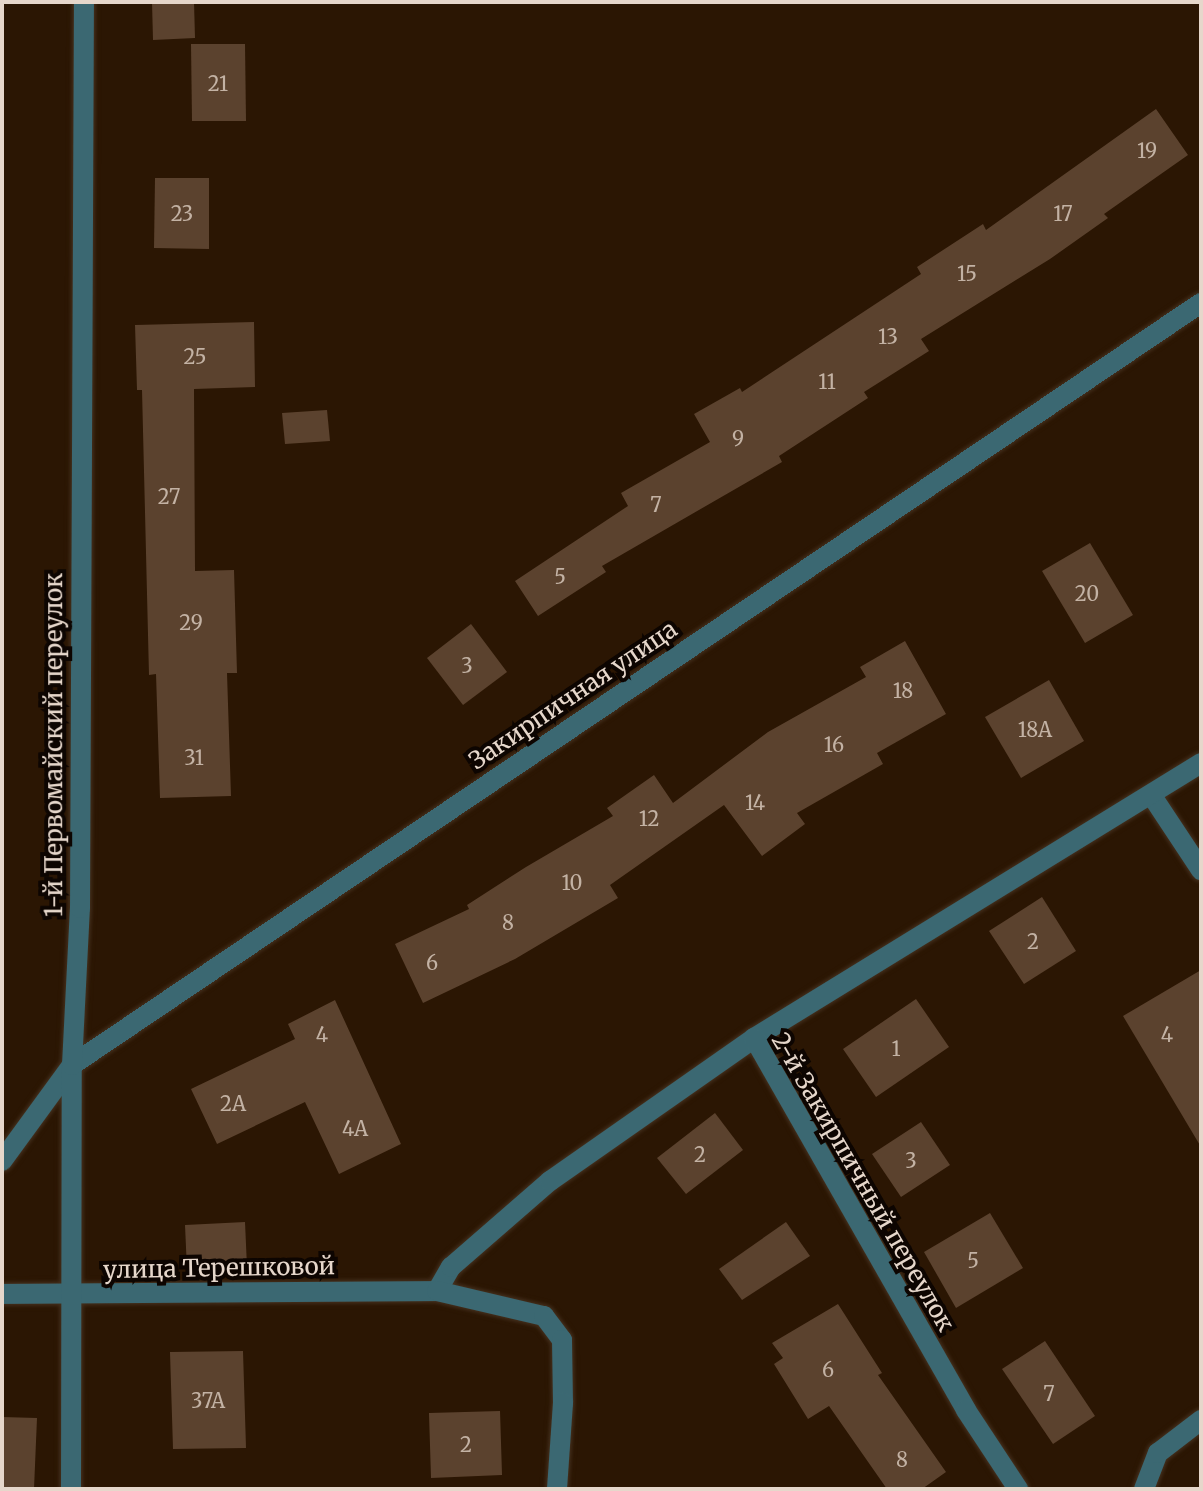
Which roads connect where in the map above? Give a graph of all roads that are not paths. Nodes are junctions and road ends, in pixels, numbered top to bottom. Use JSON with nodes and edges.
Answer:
{"nodes":[{"id":1,"x":84,"y":2,"type":"edge"},
{"id":2,"x":1201,"y":303,"type":"edge"},
{"id":3,"x":1201,"y":763,"type":"edge"},
{"id":4,"x":1152,"y":796,"type":"junction"},
{"id":5,"x":1201,"y":870,"type":"edge"},
{"id":6,"x":754,"y":1038,"type":"junction"},
{"id":7,"x":72,"y":1065,"type":"junction"},
{"id":8,"x":2,"y":1161,"type":"edge"},
{"id":9,"x":437,"y":1291,"type":"junction"},
{"id":10,"x":2,"y":1294,"type":"edge"},
{"id":11,"x":69,"y":1295,"type":"junction"},
{"id":12,"x":1201,"y":1420,"type":"edge"},
{"id":13,"x":71,"y":1489,"type":"edge"},
{"id":14,"x":557,"y":1489,"type":"edge"},
{"id":15,"x":1018,"y":1489,"type":"edge"},
{"id":16,"x":1144,"y":1489,"type":"edge"}],
"edges":[{"from":1,"to":7,"type":"street","name":"1-й Первомайский переулок"},
{"from":2,"to":7,"type":"street","name":"Закирпичная улица"},
{"from":3,"to":4,"type":"street"},
{"from":4,"to":5,"type":"street"},
{"from":4,"to":6,"type":"street"},
{"from":6,"to":9,"type":"street","name":"2-й Закирпичный переулок"},
{"from":6,"to":15,"type":"street","name":"2-й Закирпичный переулок"},
{"from":7,"to":8,"type":"street","name":"Закирпичная улица"},
{"from":7,"to":11,"type":"street","name":"1-й Первомайский переулок"},
{"from":9,"to":11,"type":"street","name":"улица Терешковой"},
{"from":9,"to":14,"type":"street","name":"улица Терешковой"},
{"from":10,"to":11,"type":"street","name":"улица Терешковой"},
{"from":11,"to":13,"type":"street","name":"1-й Первомайский переулок"},
{"from":12,"to":16,"type":"street"}]}
